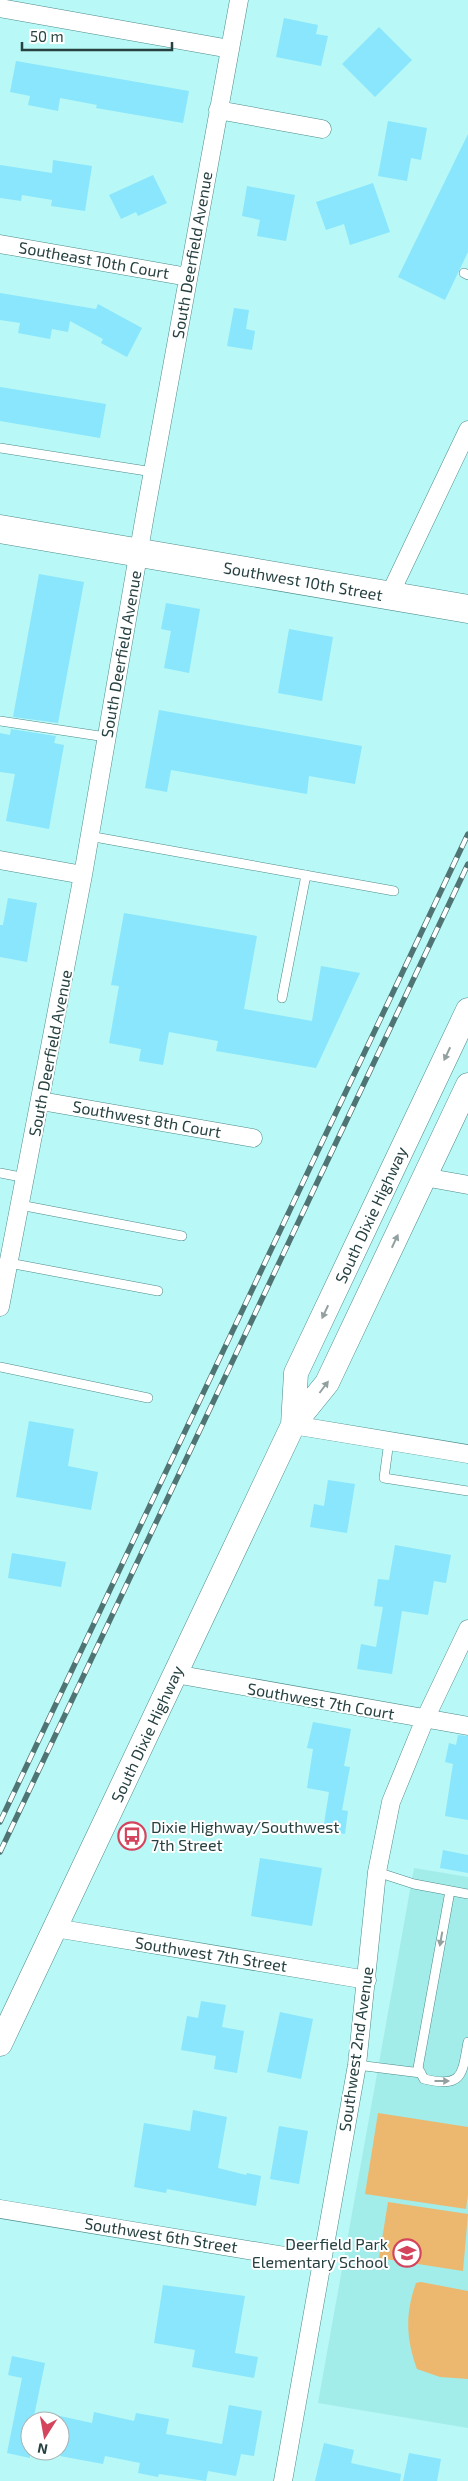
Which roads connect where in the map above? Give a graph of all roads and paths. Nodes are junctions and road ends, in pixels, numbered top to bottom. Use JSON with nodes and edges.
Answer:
{"nodes":[{"id":1,"x":239,"y":0,"type":"edge"},
{"id":2,"x":0,"y":8,"type":"edge"},
{"id":3,"x":230,"y":49,"type":"junction"},
{"id":4,"x":218,"y":110,"type":"junction"},
{"id":5,"x":322,"y":129,"type":"dead end"},
{"id":6,"x":0,"y":244,"type":"edge"},
{"id":7,"x":188,"y":276,"type":"junction"},
{"id":8,"x":468,"y":430,"type":"edge"},
{"id":9,"x":0,"y":448,"type":"edge"},
{"id":10,"x":152,"y":472,"type":"junction"},
{"id":11,"x":0,"y":529,"type":"edge"},
{"id":12,"x":138,"y":554,"type":"junction"},
{"id":13,"x":389,"y":596,"type":"junction"},
{"id":14,"x":468,"y":609,"type":"edge"},
{"id":15,"x":0,"y":721,"type":"edge"},
{"id":16,"x":106,"y":737,"type":"junction"},
{"id":17,"x":89,"y":836,"type":"junction"},
{"id":18,"x":0,"y":860,"type":"edge"},
{"id":19,"x":83,"y":875,"type":"junction"},
{"id":20,"x":306,"y":875,"type":"junction"},
{"id":21,"x":394,"y":891,"type":"dead end"},
{"id":22,"x":282,"y":998,"type":"dead end"},
{"id":23,"x":468,"y":1010,"type":"edge"},
{"id":24,"x":468,"y":1085,"type":"edge"},
{"id":25,"x":41,"y":1101,"type":"junction"},
{"id":26,"x":254,"y":1138,"type":"dead end"},
{"id":27,"x":0,"y":1173,"type":"edge"},
{"id":28,"x":26,"y":1178,"type":"junction"},
{"id":29,"x":424,"y":1178,"type":"junction"},
{"id":30,"x":468,"y":1185,"type":"edge"},
{"id":31,"x":20,"y":1205,"type":"junction"},
{"id":32,"x":182,"y":1236,"type":"dead end"},
{"id":33,"x":7,"y":1255,"type":"edge"},
{"id":34,"x":158,"y":1291,"type":"dead end"},
{"id":35,"x":0,"y":1307,"type":"edge"},
{"id":36,"x":0,"y":1366,"type":"edge"},
{"id":37,"x":148,"y":1398,"type":"dead end"},
{"id":38,"x":293,"y":1425,"type":"junction"},
{"id":39,"x":389,"y":1441,"type":"junction"},
{"id":40,"x":468,"y":1454,"type":"edge"},
{"id":41,"x":468,"y":1491,"type":"edge"},
{"id":42,"x":468,"y":1630,"type":"edge"},
{"id":43,"x":175,"y":1674,"type":"junction"},
{"id":44,"x":425,"y":1719,"type":"junction"},
{"id":45,"x":468,"y":1726,"type":"edge"},
{"id":46,"x":377,"y":1872,"type":"junction"},
{"id":47,"x":450,"y":1891,"type":"junction"},
{"id":48,"x":468,"y":1894,"type":"edge"},
{"id":49,"x":55,"y":1928,"type":"junction"},
{"id":50,"x":367,"y":1980,"type":"junction"},
{"id":51,"x":468,"y":2042,"type":"edge"},
{"id":52,"x":0,"y":2044,"type":"edge"},
{"id":53,"x":358,"y":2064,"type":"junction"},
{"id":54,"x":421,"y":2073,"type":"junction"},
{"id":55,"x":0,"y":2209,"type":"edge"},
{"id":56,"x":321,"y":2262,"type":"junction"},
{"id":57,"x":283,"y":2481,"type":"edge"}],
"edges":[{"from":1,"to":3,"type":"street","name":"South Deerfield Avenue"},
{"from":2,"to":3,"type":"street"},
{"from":3,"to":4,"type":"street","name":"South Deerfield Avenue"},
{"from":4,"to":5,"type":"street"},
{"from":4,"to":7,"type":"street","name":"South Deerfield Avenue"},
{"from":6,"to":7,"type":"street","name":"Southeast 10th Court"},
{"from":7,"to":10,"type":"street","name":"South Deerfield Avenue"},
{"from":8,"to":13,"type":"street"},
{"from":9,"to":10,"type":"lane"},
{"from":10,"to":12,"type":"street","name":"South Deerfield Avenue"},
{"from":11,"to":12,"type":"main road","name":"Southwest 10th Street"},
{"from":12,"to":13,"type":"main road","name":"Southwest 10th Street"},
{"from":12,"to":16,"type":"street","name":"South Deerfield Avenue"},
{"from":13,"to":14,"type":"main road","name":"Southwest 10th Street"},
{"from":15,"to":16,"type":"lane"},
{"from":16,"to":17,"type":"street","name":"South Deerfield Avenue"},
{"from":17,"to":19,"type":"street","name":"South Deerfield Avenue"},
{"from":17,"to":20,"type":"lane"},
{"from":18,"to":19,"type":"street"},
{"from":19,"to":25,"type":"street","name":"South Deerfield Avenue"},
{"from":20,"to":21,"type":"lane"},
{"from":20,"to":22,"type":"lane"},
{"from":23,"to":38,"type":"main road","name":"South Dixie Highway","one_way":true},
{"from":24,"to":29,"type":"main road","name":"South Dixie Highway"},
{"from":25,"to":26,"type":"street","name":"Southwest 8th Court"},
{"from":25,"to":28,"type":"street","name":"South Deerfield Avenue"},
{"from":27,"to":28,"type":"lane"},
{"from":28,"to":31,"type":"street","name":"South Deerfield Avenue"},
{"from":29,"to":30,"type":"street"},
{"from":38,"to":29,"type":"main road","name":"South Dixie Highway","one_way":true},
{"from":31,"to":32,"type":"lane"},
{"from":31,"to":33,"type":"street","name":"South Deerfield Avenue"},
{"from":33,"to":34,"type":"lane"},
{"from":33,"to":35,"type":"street","name":"South Deerfield Avenue"},
{"from":36,"to":37,"type":"lane"},
{"from":38,"to":39,"type":"street"},
{"from":38,"to":43,"type":"main road","name":"South Dixie Highway"},
{"from":39,"to":40,"type":"street"},
{"from":39,"to":41,"type":"lane"},
{"from":42,"to":44,"type":"street","name":"Southwest 2nd Avenue"},
{"from":43,"to":44,"type":"street","name":"Southwest 7th Court"},
{"from":43,"to":49,"type":"main road","name":"South Dixie Highway"},
{"from":44,"to":45,"type":"street","name":"Southwest 7th Court"},
{"from":44,"to":46,"type":"street","name":"Southwest 2nd Avenue"},
{"from":46,"to":47,"type":"lane"},
{"from":46,"to":50,"type":"street","name":"Southwest 2nd Avenue"},
{"from":47,"to":48,"type":"lane"},
{"from":47,"to":54,"type":"lane","one_way":true},
{"from":49,"to":50,"type":"street","name":"Southwest 7th Street"},
{"from":49,"to":52,"type":"main road","name":"South Dixie Highway"},
{"from":50,"to":53,"type":"street","name":"Southwest 2nd Avenue"},
{"from":54,"to":51,"type":"lane","one_way":true},
{"from":53,"to":54,"type":"lane"},
{"from":53,"to":56,"type":"street","name":"Southwest 2nd Avenue"},
{"from":55,"to":56,"type":"street","name":"Southwest 6th Street"},
{"from":56,"to":57,"type":"street","name":"Southwest 2nd Avenue"}]}
